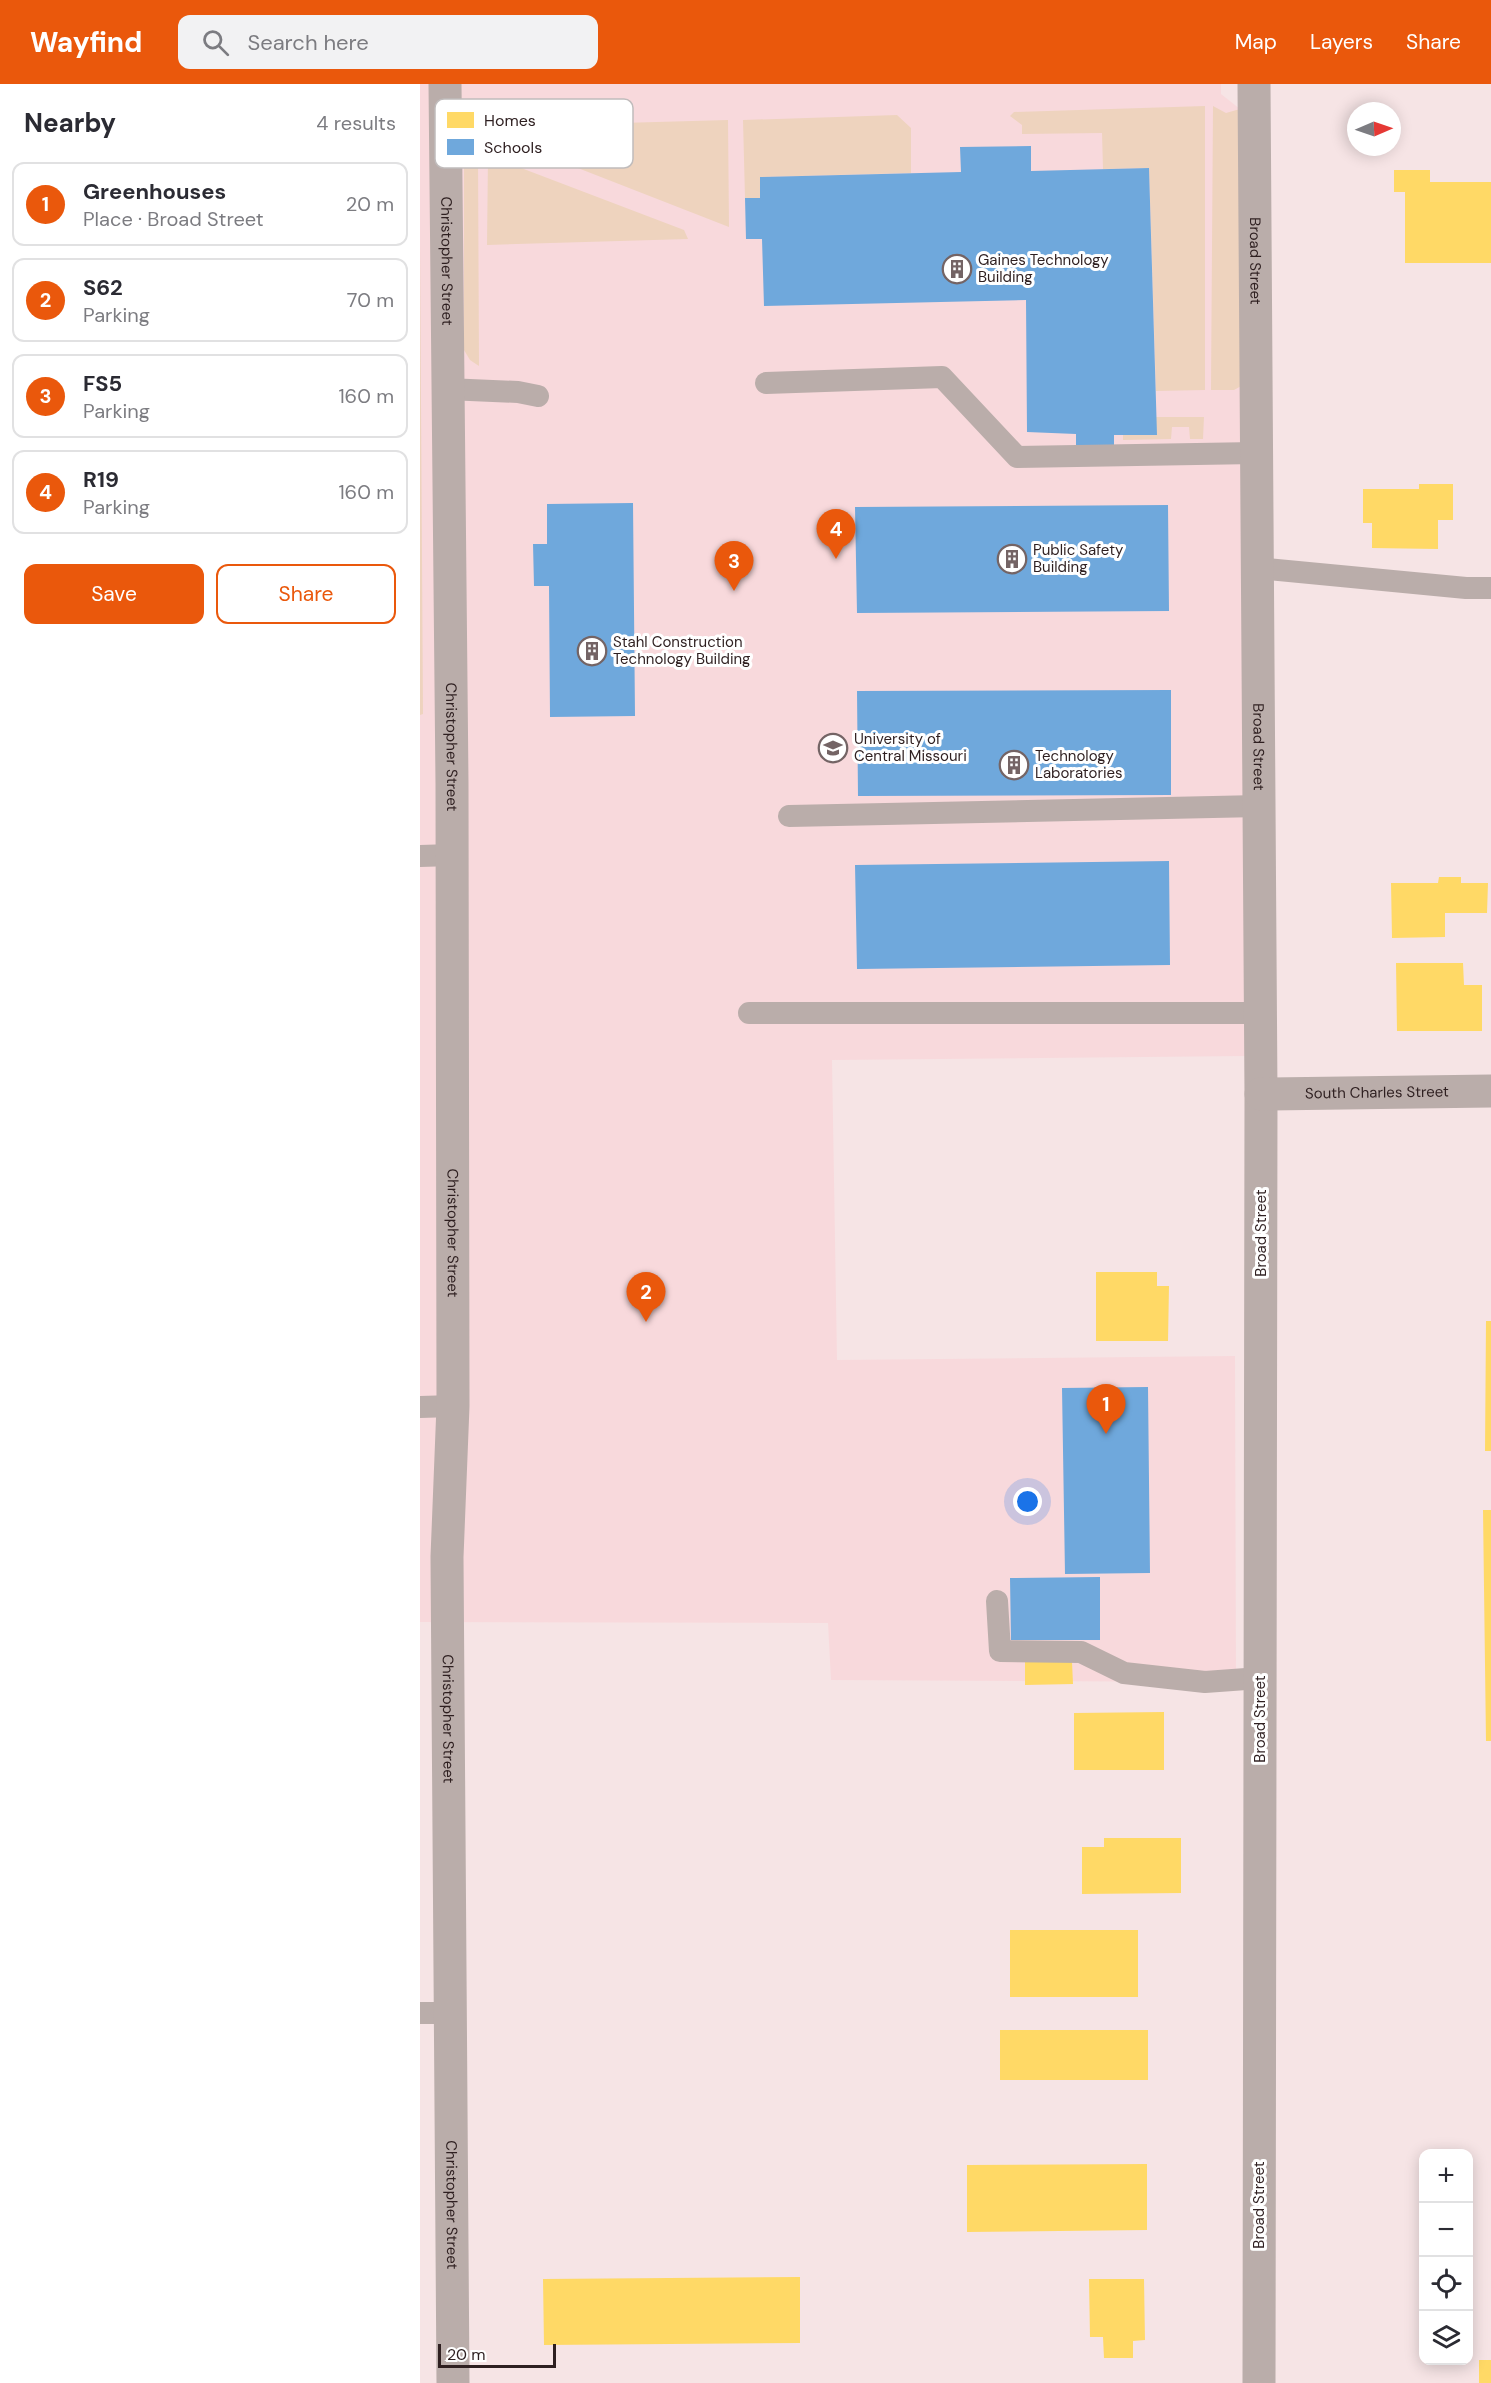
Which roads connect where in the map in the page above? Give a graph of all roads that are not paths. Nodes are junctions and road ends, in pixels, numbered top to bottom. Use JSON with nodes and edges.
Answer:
{"nodes":[{"id":1,"x":445,"y":84,"type":"edge"},
{"id":2,"x":1254,"y":84,"type":"edge"},
{"id":3,"x":445,"y":99,"type":"edge"},
{"id":4,"x":446,"y":168,"type":"edge"},
{"id":5,"x":766,"y":383,"type":"dead end"},
{"id":6,"x":447,"y":389,"type":"junction"},
{"id":7,"x":538,"y":396,"type":"dead end"},
{"id":8,"x":1256,"y":453,"type":"junction"},
{"id":9,"x":1257,"y":568,"type":"junction"},
{"id":10,"x":1491,"y":588,"type":"edge"},
{"id":11,"x":1259,"y":806,"type":"junction"},
{"id":12,"x":789,"y":816,"type":"dead end"},
{"id":13,"x":452,"y":855,"type":"junction"},
{"id":14,"x":420,"y":856,"type":"edge"},
{"id":15,"x":749,"y":1013,"type":"dead end"},
{"id":16,"x":1260,"y":1013,"type":"junction"},
{"id":17,"x":1491,"y":1091,"type":"edge"},
{"id":18,"x":1261,"y":1094,"type":"junction"},
{"id":19,"x":453,"y":1406,"type":"junction"},
{"id":20,"x":420,"y":1407,"type":"edge"},
{"id":21,"x":998,"y":1601,"type":"dead end"},
{"id":22,"x":1260,"y":1678,"type":"junction"},
{"id":23,"x":435,"y":2013,"type":"edge"},
{"id":24,"x":453,"y":2383,"type":"edge"},
{"id":25,"x":1259,"y":2383,"type":"edge"}],
"edges":[{"from":1,"to":3,"type":"street","name":"Christopher Street"},
{"from":2,"to":8,"type":"street","name":"Broad Street"},
{"from":4,"to":6,"type":"street","name":"Christopher Street"},
{"from":5,"to":8,"type":"lane"},
{"from":6,"to":7,"type":"lane"},
{"from":6,"to":13,"type":"street","name":"Christopher Street"},
{"from":8,"to":9,"type":"street","name":"Broad Street"},
{"from":9,"to":10,"type":"lane"},
{"from":9,"to":11,"type":"street","name":"Broad Street"},
{"from":11,"to":12,"type":"lane"},
{"from":11,"to":16,"type":"street","name":"Broad Street"},
{"from":13,"to":14,"type":"lane"},
{"from":13,"to":19,"type":"street","name":"Christopher Street"},
{"from":15,"to":16,"type":"lane"},
{"from":16,"to":18,"type":"street","name":"Broad Street"},
{"from":17,"to":18,"type":"street","name":"South Charles Street"},
{"from":18,"to":22,"type":"street","name":"Broad Street"},
{"from":19,"to":20,"type":"lane"},
{"from":19,"to":23,"type":"street","name":"Christopher Street"},
{"from":21,"to":22,"type":"lane"},
{"from":22,"to":25,"type":"street","name":"Broad Street"},
{"from":23,"to":24,"type":"street","name":"Christopher Street"}]}
